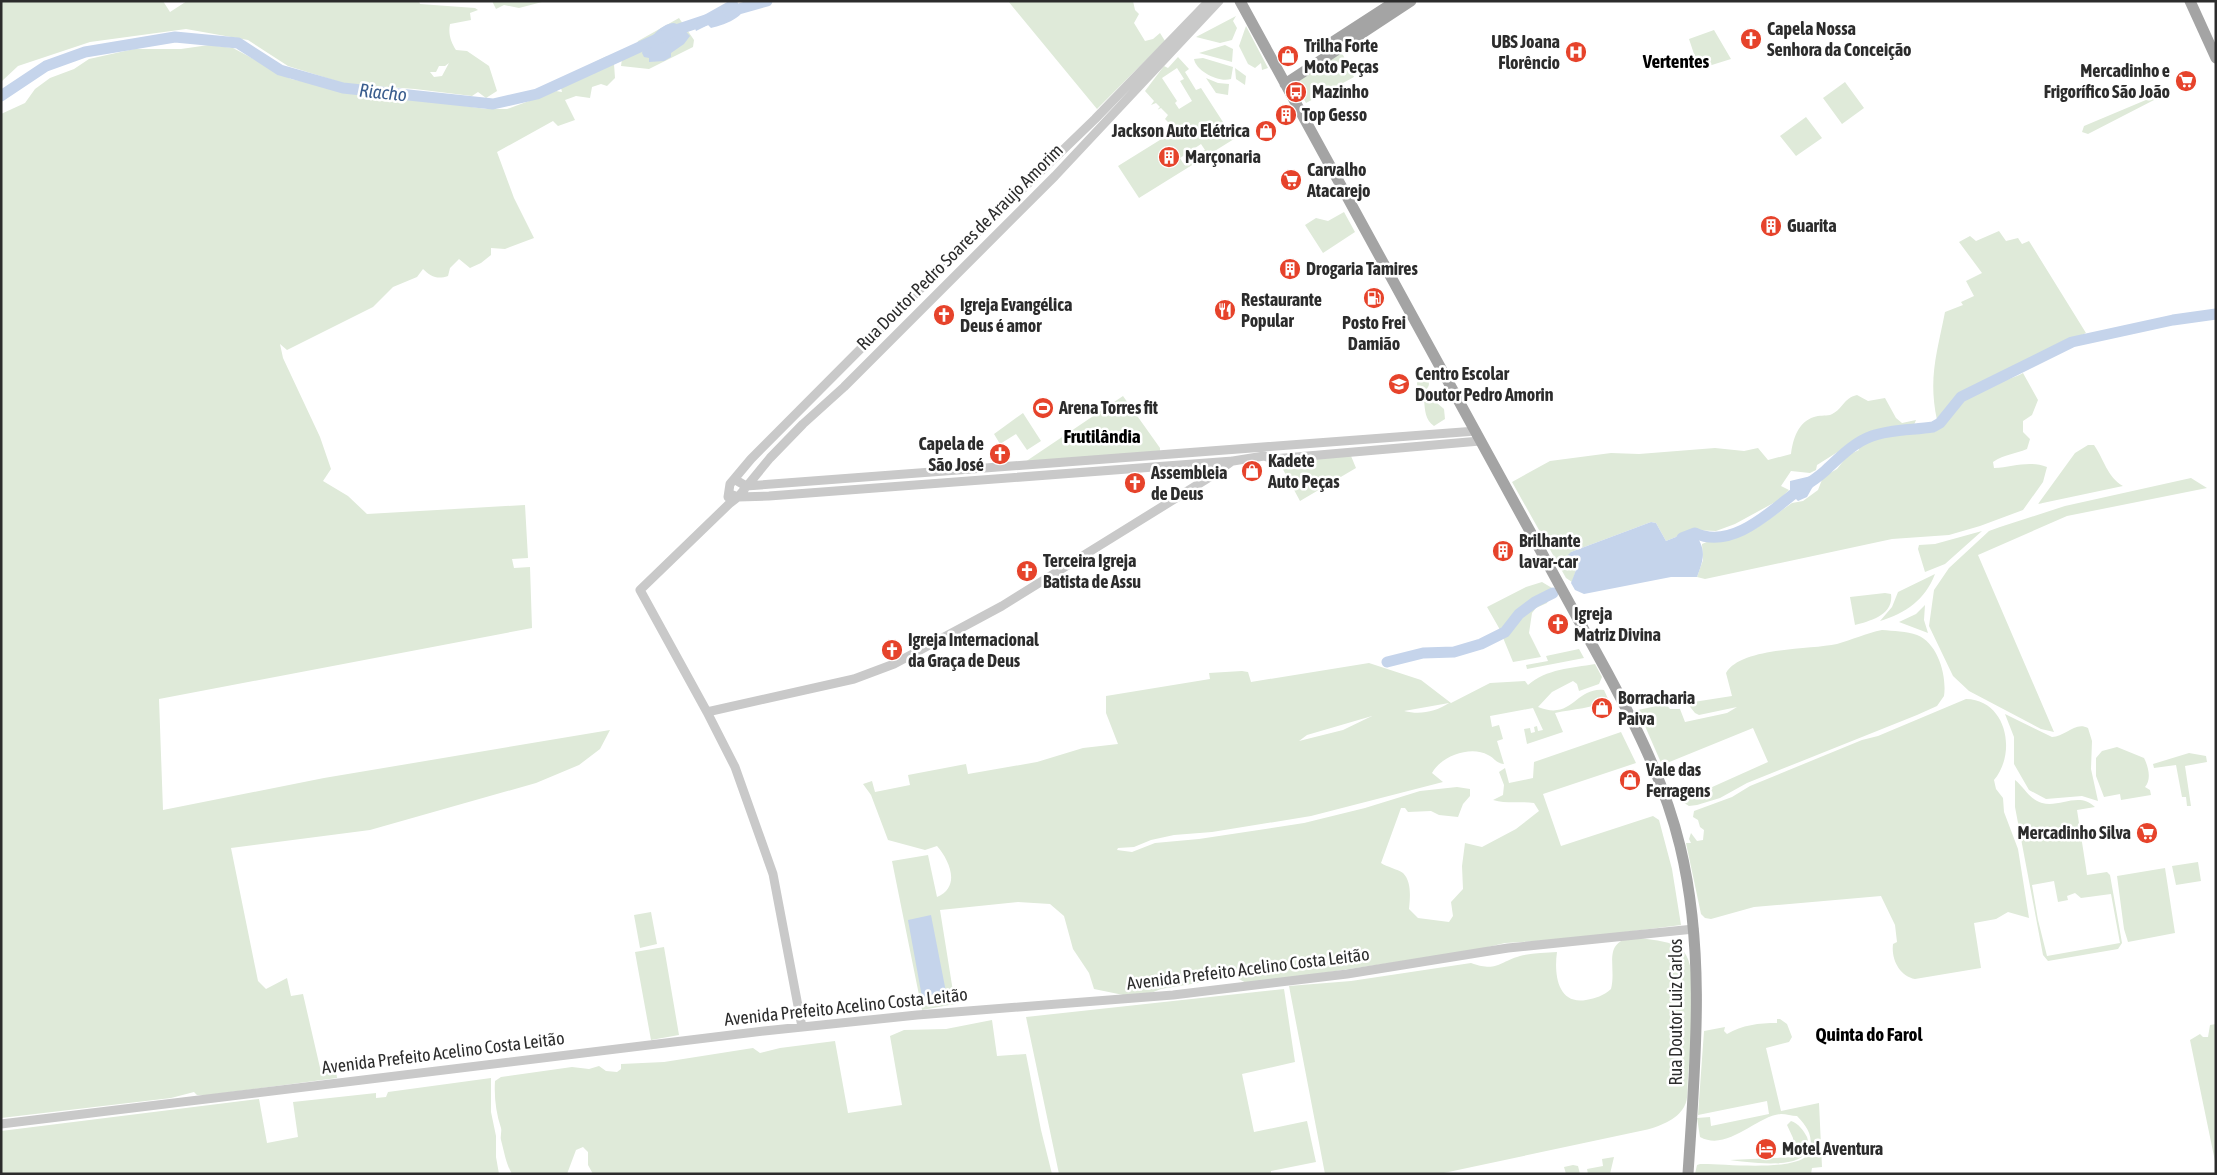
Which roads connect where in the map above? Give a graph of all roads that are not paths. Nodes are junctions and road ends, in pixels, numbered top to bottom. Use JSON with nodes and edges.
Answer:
{"nodes":[{"id":1,"x":1209,"y":1,"type":"edge"},
{"id":2,"x":1219,"y":1,"type":"edge"},
{"id":3,"x":1240,"y":1,"type":"edge"},
{"id":4,"x":1396,"y":1,"type":"edge"},
{"id":5,"x":1411,"y":1,"type":"edge"},
{"id":6,"x":2190,"y":1,"type":"edge"},
{"id":7,"x":2197,"y":1,"type":"edge"},
{"id":8,"x":2216,"y":41,"type":"edge"},
{"id":9,"x":2216,"y":58,"type":"edge"},
{"id":10,"x":1282,"y":80,"type":"junction"},
{"id":11,"x":1026,"y":186,"type":"junction"},
{"id":12,"x":1036,"y":194,"type":"junction"},
{"id":13,"x":883,"y":329,"type":"junction"},
{"id":14,"x":890,"y":339,"type":"junction"},
{"id":15,"x":1478,"y":436,"type":"junction"},
{"id":16,"x":1233,"y":460,"type":"junction"},
{"id":17,"x":1091,"y":466,"type":"junction"},
{"id":18,"x":734,"y":479,"type":"junction"},
{"id":19,"x":746,"y":486,"type":"junction"},
{"id":20,"x":734,"y":495,"type":"junction"},
{"id":21,"x":707,"y":712,"type":"junction"},
{"id":22,"x":1694,"y":929,"type":"junction"},
{"id":23,"x":802,"y":1027,"type":"junction"},
{"id":24,"x":1,"y":1124,"type":"edge"},
{"id":25,"x":1688,"y":1174,"type":"edge"}],
"edges":[{"from":1,"to":11,"type":"street","name":"Rua Doutor Pedro Soares de Araujo Amorim"},
{"from":2,"to":12,"type":"street","name":"Rua Doutor Pedro Soares de Araujo Amorim"},
{"from":3,"to":10,"type":"main road","name":"Rua Doutor Luiz Carlos"},
{"from":4,"to":10,"type":"main road"},
{"from":5,"to":10,"type":"main road"},
{"from":6,"to":9,"type":"main road"},
{"from":7,"to":8,"type":"main road"},
{"from":10,"to":15,"type":"main road","name":"Rua Doutor Luiz Carlos"},
{"from":11,"to":12,"type":"street"},
{"from":11,"to":13,"type":"street","name":"Rua Doutor Pedro Soares de Araujo Amorim"},
{"from":12,"to":14,"type":"street","name":"Rua Doutor Pedro Soares de Araujo Amorim"},
{"from":13,"to":14,"type":"street"},
{"from":13,"to":18,"type":"street","name":"Rua Doutor Pedro Soares de Araujo Amorim"},
{"from":14,"to":19,"type":"street","name":"Rua Doutor Pedro Soares de Araujo Amorim"},
{"from":15,"to":16,"type":"street"},
{"from":15,"to":17,"type":"street"},
{"from":15,"to":22,"type":"main road","name":"Rua Doutor Luiz Carlos"},
{"from":16,"to":17,"type":"street"},
{"from":16,"to":21,"type":"street"},
{"from":17,"to":19,"type":"street"},
{"from":17,"to":20,"type":"street"},
{"from":18,"to":19,"type":"street"},
{"from":18,"to":20,"type":"street","name":"Rua Doutor Pedro Soares de Araujo Amorim"},
{"from":19,"to":20,"type":"street","name":"Rua Doutor Pedro Soares de Araujo Amorim"},
{"from":20,"to":21,"type":"street","name":"Rua Doutor Pedro Soares de Araujo Amorim"},
{"from":21,"to":23,"type":"street"},
{"from":22,"to":23,"type":"street","name":"Avenida Prefeito Acelino Costa Leitão"},
{"from":22,"to":25,"type":"main road","name":"Rua Doutor Luiz Carlos"},
{"from":23,"to":24,"type":"street","name":"Avenida Prefeito Acelino Costa Leitão"}]}
